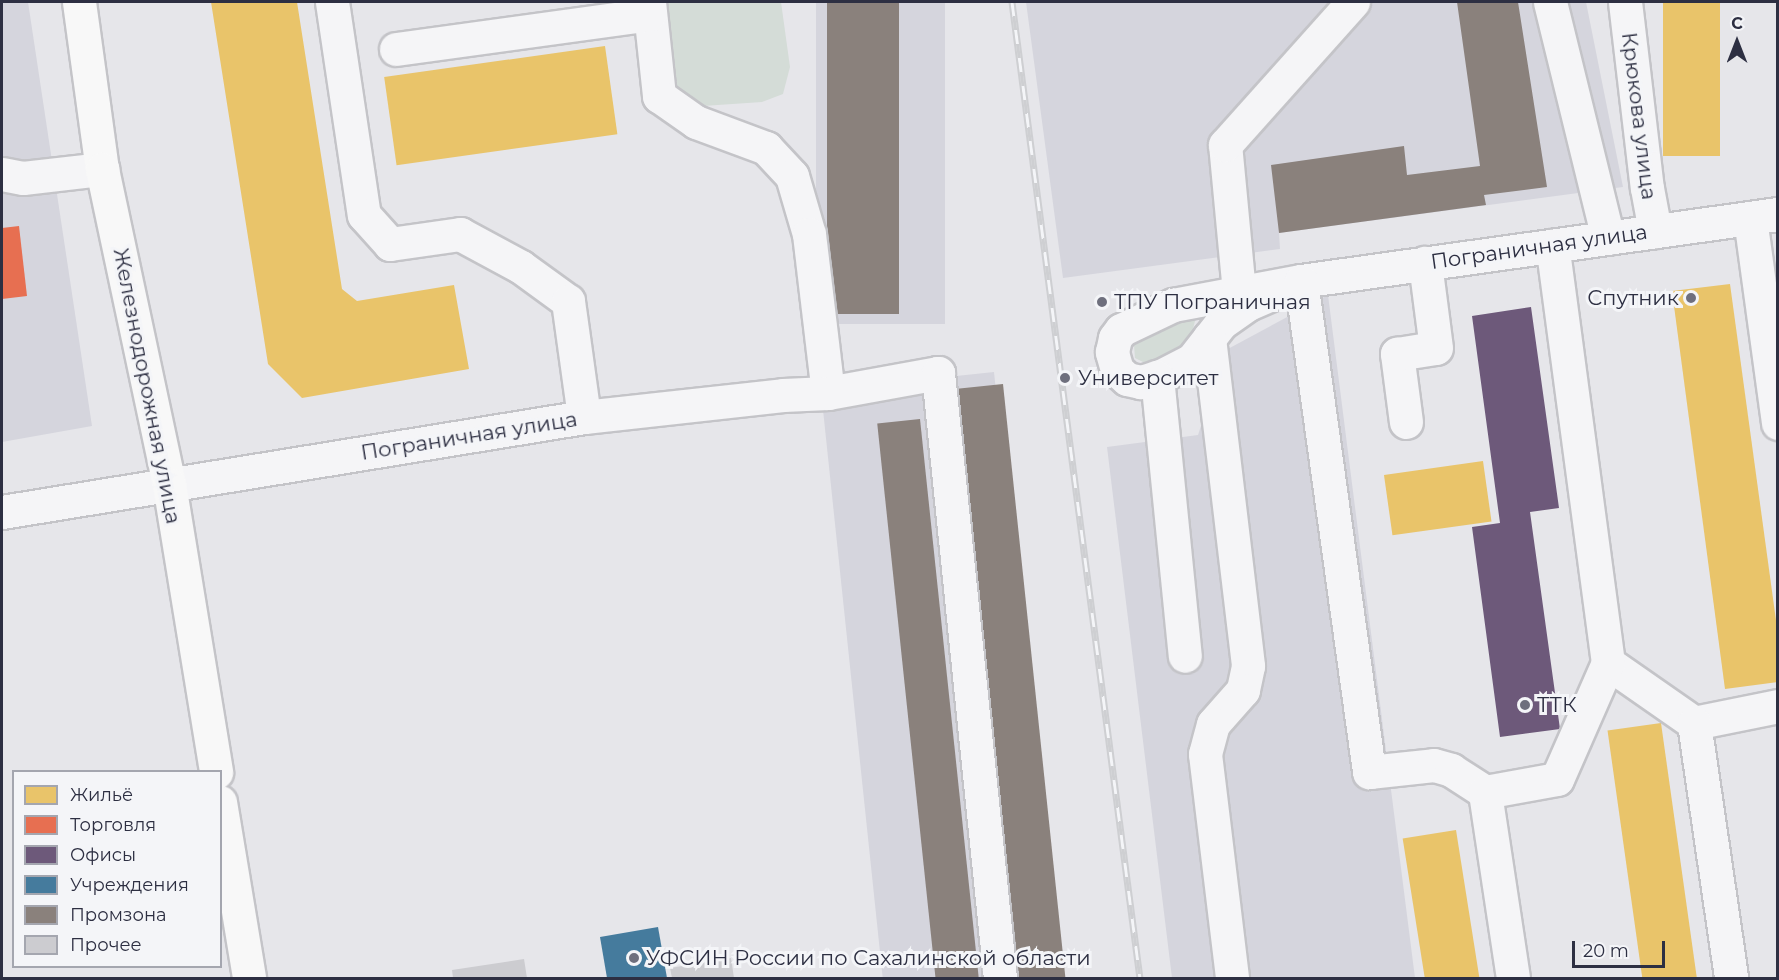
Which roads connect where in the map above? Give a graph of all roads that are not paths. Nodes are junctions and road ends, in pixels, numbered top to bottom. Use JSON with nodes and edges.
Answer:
{"nodes":[{"id":1,"x":79,"y":2,"type":"edge"},
{"id":2,"x":332,"y":2,"type":"edge"},
{"id":3,"x":1353,"y":2,"type":"edge"},
{"id":4,"x":1550,"y":2,"type":"edge"},
{"id":5,"x":1625,"y":2,"type":"edge"},
{"id":6,"x":649,"y":8,"type":"edge"},
{"id":7,"x":396,"y":48,"type":"dead end"},
{"id":8,"x":102,"y":169,"type":"junction"},
{"id":9,"x":2,"y":174,"type":"edge"},
{"id":10,"x":1764,"y":216,"type":"edge"},
{"id":11,"x":1655,"y":231,"type":"junction"},
{"id":12,"x":1608,"y":238,"type":"junction"},
{"id":13,"x":1552,"y":246,"type":"junction"},
{"id":14,"x":1425,"y":263,"type":"junction"},
{"id":15,"x":1301,"y":281,"type":"junction"},
{"id":16,"x":1239,"y":292,"type":"junction"},
{"id":17,"x":1209,"y":338,"type":"junction"},
{"id":18,"x":1157,"y":377,"type":"junction"},
{"id":19,"x":828,"y":393,"type":"junction"},
{"id":20,"x":584,"y":417,"type":"junction"},
{"id":21,"x":1406,"y":422,"type":"dead end"},
{"id":22,"x":1778,"y":423,"type":"edge"},
{"id":23,"x":169,"y":484,"type":"junction"},
{"id":24,"x":2,"y":512,"type":"edge"},
{"id":25,"x":1185,"y":656,"type":"dead end"},
{"id":26,"x":1608,"y":663,"type":"junction"},
{"id":27,"x":1778,"y":706,"type":"edge"},
{"id":28,"x":1694,"y":723,"type":"junction"},
{"id":29,"x":216,"y":770,"type":"edge"},
{"id":30,"x":1485,"y":792,"type":"junction"},
{"id":31,"x":222,"y":814,"type":"edge"},
{"id":32,"x":249,"y":978,"type":"edge"},
{"id":33,"x":1000,"y":978,"type":"edge"},
{"id":34,"x":1232,"y":978,"type":"edge"},
{"id":35,"x":1513,"y":978,"type":"edge"},
{"id":36,"x":1731,"y":978,"type":"edge"}],
"edges":[{"from":1,"to":8,"type":"main road","name":"Железнодорожная улица"},
{"from":2,"to":20,"type":"street"},
{"from":3,"to":16,"type":"street"},
{"from":4,"to":12,"type":"street"},
{"from":5,"to":11,"type":"street","name":"Крюкова улица"},
{"from":6,"to":7,"type":"street"},
{"from":6,"to":19,"type":"street"},
{"from":8,"to":9,"type":"street"},
{"from":8,"to":23,"type":"main road","name":"Железнодорожная улица"},
{"from":10,"to":11,"type":"street","name":"Пограничная улица"},
{"from":10,"to":22,"type":"street"},
{"from":11,"to":12,"type":"street","name":"Пограничная улица"},
{"from":12,"to":13,"type":"street","name":"Пограничная улица"},
{"from":13,"to":14,"type":"street","name":"Пограничная улица"},
{"from":13,"to":26,"type":"street"},
{"from":14,"to":15,"type":"street","name":"Пограничная улица"},
{"from":14,"to":21,"type":"street"},
{"from":15,"to":16,"type":"street"},
{"from":15,"to":17,"type":"street"},
{"from":15,"to":30,"type":"street"},
{"from":16,"to":18,"type":"street"},
{"from":17,"to":18,"type":"street"},
{"from":17,"to":34,"type":"street"},
{"from":18,"to":25,"type":"street"},
{"from":19,"to":20,"type":"street","name":"Пограничная улица"},
{"from":19,"to":33,"type":"street","name":"Пограничная улица"},
{"from":20,"to":23,"type":"street","name":"Пограничная улица"},
{"from":23,"to":24,"type":"street","name":"Пограничная улица"},
{"from":23,"to":29,"type":"main road","name":"Железнодорожная улица"},
{"from":26,"to":28,"type":"street"},
{"from":26,"to":30,"type":"street"},
{"from":27,"to":28,"type":"street"},
{"from":28,"to":36,"type":"street"},
{"from":30,"to":35,"type":"street"},
{"from":31,"to":32,"type":"main road"}]}
